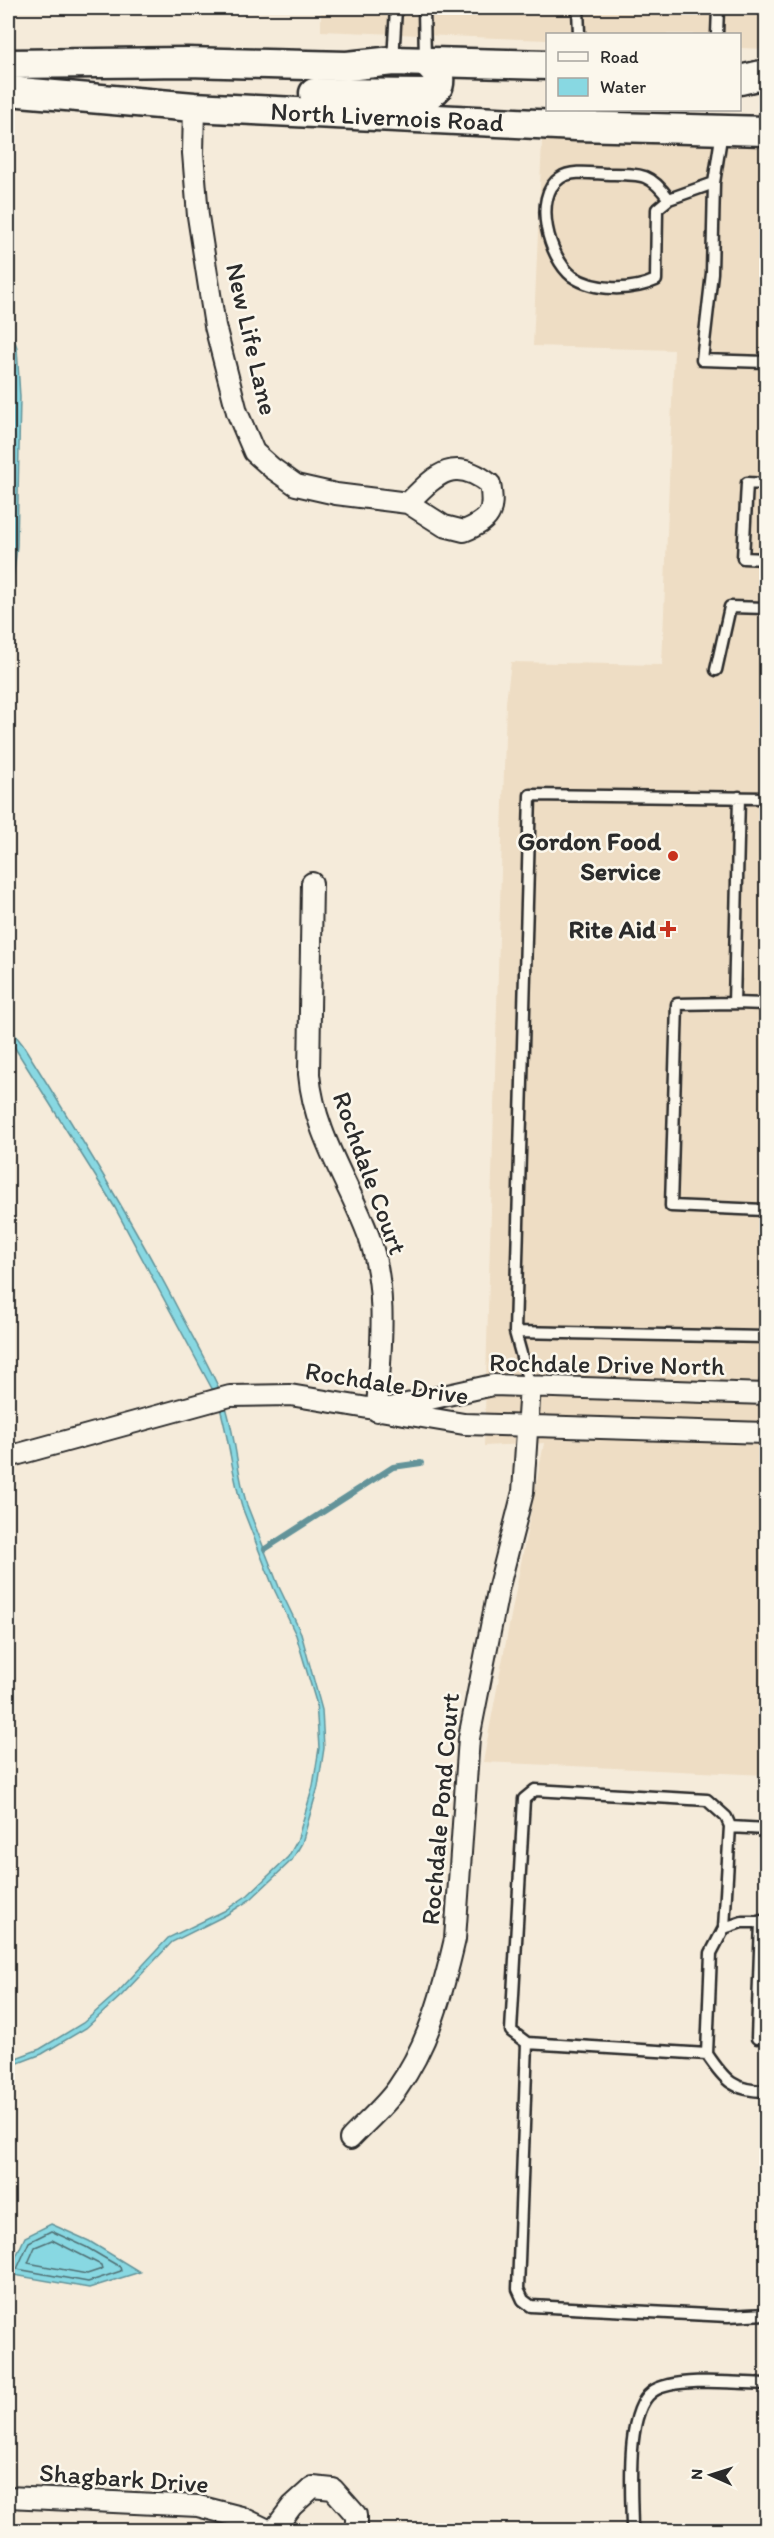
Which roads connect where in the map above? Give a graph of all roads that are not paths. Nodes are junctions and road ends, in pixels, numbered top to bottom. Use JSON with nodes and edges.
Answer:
{"nodes":[{"id":1,"x":396,"y":8,"type":"edge"},
{"id":2,"x":424,"y":8,"type":"edge"},
{"id":3,"x":578,"y":8,"type":"edge"},
{"id":4,"x":718,"y":8,"type":"edge"},
{"id":5,"x":579,"y":33,"type":"edge"},
{"id":6,"x":717,"y":33,"type":"edge"},
{"id":7,"x":393,"y":60,"type":"junction"},
{"id":8,"x":425,"y":61,"type":"junction"},
{"id":9,"x":8,"y":64,"type":"edge"},
{"id":10,"x":546,"y":65,"type":"edge"},
{"id":11,"x":347,"y":66,"type":"junction"},
{"id":12,"x":741,"y":72,"type":"edge"},
{"id":13,"x":766,"y":73,"type":"edge"},
{"id":14,"x":741,"y":80,"type":"edge"},
{"id":15,"x":8,"y":91,"type":"edge"},
{"id":16,"x":194,"y":107,"type":"junction"},
{"id":17,"x":264,"y":108,"type":"junction"},
{"id":18,"x":766,"y":114,"type":"edge"},
{"id":19,"x":567,"y":118,"type":"edge"},
{"id":20,"x":722,"y":130,"type":"junction"},
{"id":21,"x":766,"y":131,"type":"edge"},
{"id":22,"x":714,"y":183,"type":"junction"},
{"id":23,"x":669,"y":199,"type":"junction"},
{"id":24,"x":766,"y":362,"type":"edge"},
{"id":25,"x":766,"y":484,"type":"edge"},
{"id":26,"x":408,"y":503,"type":"dead end"},
{"id":27,"x":766,"y":559,"type":"edge"},
{"id":28,"x":766,"y":608,"type":"edge"},
{"id":29,"x":716,"y":670,"type":"dead end"},
{"id":30,"x":739,"y":797,"type":"junction"},
{"id":31,"x":766,"y":798,"type":"edge"},
{"id":32,"x":312,"y":883,"type":"dead end"},
{"id":33,"x":734,"y":1004,"type":"junction"},
{"id":34,"x":766,"y":1004,"type":"edge"},
{"id":35,"x":766,"y":1214,"type":"edge"},
{"id":36,"x":515,"y":1332,"type":"junction"},
{"id":37,"x":766,"y":1337,"type":"edge"},
{"id":38,"x":766,"y":1382,"type":"edge"},
{"id":39,"x":530,"y":1386,"type":"junction"},
{"id":40,"x":766,"y":1394,"type":"edge"},
{"id":41,"x":766,"y":1404,"type":"edge"},
{"id":42,"x":377,"y":1411,"type":"junction"},
{"id":43,"x":528,"y":1426,"type":"junction"},
{"id":44,"x":766,"y":1433,"type":"edge"},
{"id":45,"x":8,"y":1457,"type":"edge"},
{"id":46,"x":730,"y":1827,"type":"junction"},
{"id":47,"x":766,"y":1829,"type":"edge"},
{"id":48,"x":764,"y":1922,"type":"edge"},
{"id":49,"x":724,"y":1928,"type":"junction"},
{"id":50,"x":757,"y":2038,"type":"dead end"},
{"id":51,"x":526,"y":2043,"type":"junction"},
{"id":52,"x":707,"y":2054,"type":"junction"},
{"id":53,"x":766,"y":2091,"type":"edge"},
{"id":54,"x":350,"y":2139,"type":"dead end"},
{"id":55,"x":766,"y":2314,"type":"edge"},
{"id":56,"x":766,"y":2384,"type":"edge"},
{"id":57,"x":8,"y":2497,"type":"edge"},
{"id":58,"x":268,"y":2530,"type":"edge"},
{"id":59,"x":274,"y":2530,"type":"edge"},
{"id":60,"x":356,"y":2530,"type":"edge"},
{"id":61,"x":632,"y":2530,"type":"edge"}],
"edges":[{"from":1,"to":7,"type":"lane"},
{"from":2,"to":8,"type":"lane"},
{"from":3,"to":5,"type":"lane"},
{"from":4,"to":6,"type":"lane"},
{"from":7,"to":8,"type":"main road","name":"North Livernois Road"},
{"from":7,"to":11,"type":"main road","name":"North Livernois Road"},
{"from":8,"to":10,"type":"main road","name":"North Livernois Road"},
{"from":8,"to":17,"type":"main road"},
{"from":9,"to":11,"type":"main road","name":"North Livernois Road"},
{"from":11,"to":16,"type":"main road"},
{"from":12,"to":13,"type":"main road"},
{"from":13,"to":14,"type":"main road"},
{"from":15,"to":16,"type":"main road","name":"North Livernois Road"},
{"from":16,"to":17,"type":"main road","name":"North Livernois Road"},
{"from":16,"to":26,"type":"street","name":"New Life Lane"},
{"from":17,"to":19,"type":"main road","name":"North Livernois Road"},
{"from":18,"to":20,"type":"main road"},
{"from":19,"to":20,"type":"main road","name":"North Livernois Road"},
{"from":20,"to":21,"type":"main road","name":"North Livernois Road"},
{"from":20,"to":22,"type":"lane"},
{"from":22,"to":23,"type":"lane"},
{"from":22,"to":24,"type":"lane"},
{"from":23,"to":23,"type":"lane"},
{"from":25,"to":27,"type":"lane"},
{"from":28,"to":29,"type":"lane"},
{"from":30,"to":31,"type":"lane"},
{"from":30,"to":33,"type":"lane"},
{"from":30,"to":36,"type":"lane"},
{"from":32,"to":42,"type":"street","name":"Rochdale Court"},
{"from":33,"to":34,"type":"lane"},
{"from":33,"to":35,"type":"lane"},
{"from":36,"to":37,"type":"lane"},
{"from":36,"to":39,"type":"lane"},
{"from":38,"to":40,"type":"lane"},
{"from":39,"to":40,"type":"street","name":"Rochdale Drive North"},
{"from":39,"to":42,"type":"street","name":"Rochdale Drive North"},
{"from":39,"to":43,"type":"street","name":"Rochdale Pond Court"},
{"from":40,"to":41,"type":"lane"},
{"from":42,"to":43,"type":"street","name":"Rochdale Drive"},
{"from":42,"to":45,"type":"street","name":"Rochdale Drive"},
{"from":43,"to":44,"type":"street","name":"Rochdale Drive"},
{"from":43,"to":54,"type":"street","name":"Rochdale Pond Court"},
{"from":46,"to":47,"type":"lane"},
{"from":46,"to":49,"type":"lane"},
{"from":46,"to":51,"type":"lane"},
{"from":48,"to":49,"type":"lane"},
{"from":48,"to":50,"type":"lane"},
{"from":49,"to":52,"type":"lane"},
{"from":51,"to":52,"type":"lane"},
{"from":51,"to":55,"type":"lane"},
{"from":52,"to":53,"type":"lane"},
{"from":56,"to":61,"type":"lane"},
{"from":57,"to":58,"type":"street","name":"Shagbark Drive"},
{"from":59,"to":60,"type":"street"}]}
